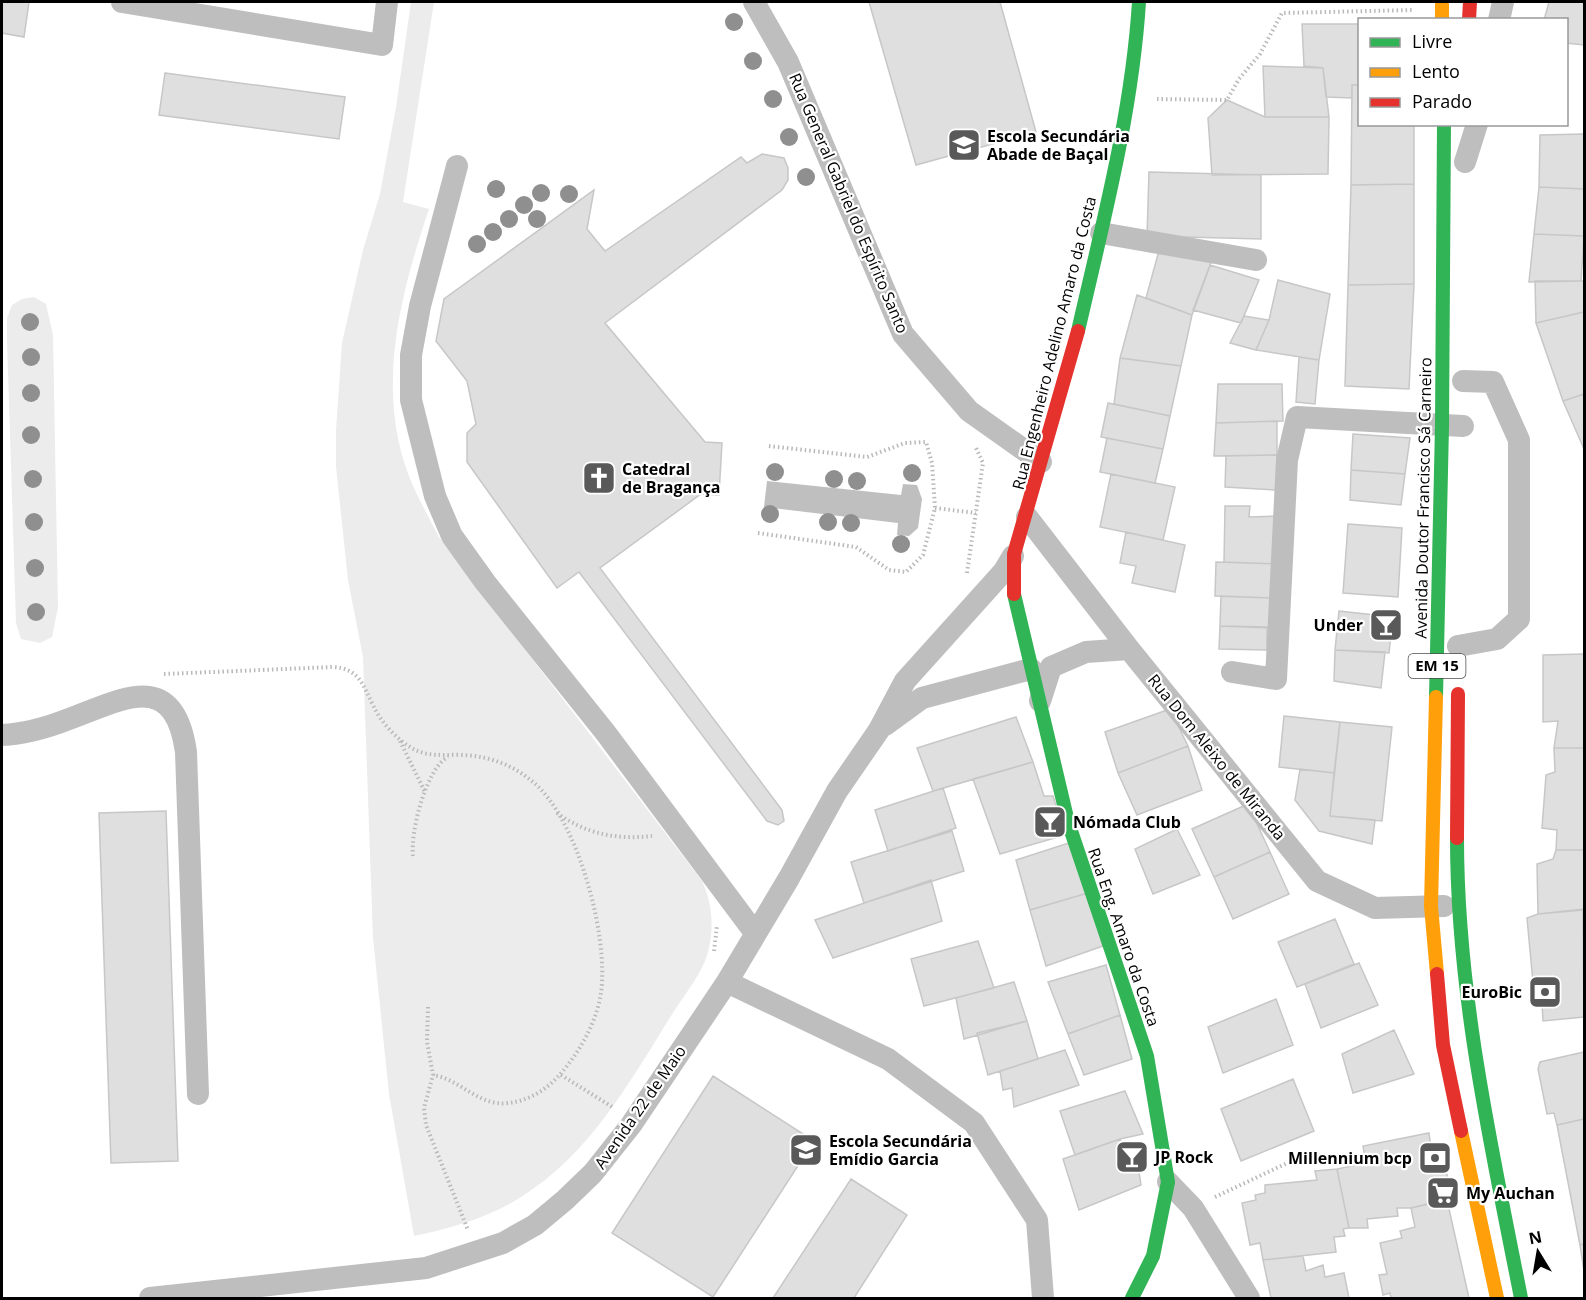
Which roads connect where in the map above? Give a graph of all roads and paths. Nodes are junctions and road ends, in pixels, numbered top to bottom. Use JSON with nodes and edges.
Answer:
{"nodes":[{"id":1,"x":122,"y":2,"type":"edge"},
{"id":2,"x":387,"y":2,"type":"edge"},
{"id":3,"x":754,"y":2,"type":"edge"},
{"id":4,"x":1139,"y":2,"type":"edge"},
{"id":5,"x":1470,"y":2,"type":"edge"},
{"id":6,"x":1503,"y":2,"type":"edge"},
{"id":7,"x":1442,"y":10,"type":"edge"},
{"id":8,"x":1469,"y":18,"type":"edge"},
{"id":9,"x":1499,"y":18,"type":"edge"},
{"id":10,"x":1129,"y":98,"type":"junction"},
{"id":11,"x":1444,"y":126,"type":"edge"},
{"id":12,"x":1465,"y":126,"type":"edge"},
{"id":13,"x":1476,"y":126,"type":"edge"},
{"id":14,"x":458,"y":166,"type":"dead end"},
{"id":15,"x":1465,"y":168,"type":"joint"},
{"id":16,"x":1101,"y":233,"type":"junction"},
{"id":17,"x":1256,"y":260,"type":"dead end"},
{"id":18,"x":1463,"y":381,"type":"dead end"},
{"id":19,"x":1457,"y":426,"type":"junction"},
{"id":20,"x":768,"y":446,"type":"dead end"},
{"id":21,"x":1041,"y":462,"type":"junction"},
{"id":22,"x":935,"y":508,"type":"junction"},
{"id":23,"x":976,"y":513,"type":"dead end"},
{"id":24,"x":1027,"y":517,"type":"junction"},
{"id":25,"x":758,"y":533,"type":"dead end"},
{"id":26,"x":1014,"y":554,"type":"junction"},
{"id":27,"x":1012,"y":586,"type":"joint"},
{"id":28,"x":1458,"y":646,"type":"dead end"},
{"id":29,"x":1129,"y":649,"type":"junction"},
{"id":30,"x":1031,"y":669,"type":"junction"},
{"id":31,"x":1232,"y":672,"type":"dead end"},
{"id":32,"x":156,"y":675,"type":"dead end"},
{"id":33,"x":1458,"y":680,"type":"dead end"},
{"id":34,"x":1039,"y":703,"type":"junction"},
{"id":35,"x":879,"y":729,"type":"junction"},
{"id":36,"x":2,"y":735,"type":"edge"},
{"id":37,"x":396,"y":736,"type":"junction"},
{"id":38,"x":452,"y":755,"type":"junction"},
{"id":39,"x":425,"y":792,"type":"junction"},
{"id":40,"x":555,"y":811,"type":"junction"},
{"id":41,"x":656,"y":835,"type":"dead end"},
{"id":42,"x":413,"y":856,"type":"dead end"},
{"id":43,"x":1458,"y":905,"type":"junction"},
{"id":44,"x":1431,"y":906,"type":"junction"},
{"id":45,"x":717,"y":917,"type":"dead end"},
{"id":46,"x":755,"y":933,"type":"junction"},
{"id":47,"x":713,"y":953,"type":"dead end"},
{"id":48,"x":727,"y":982,"type":"junction"},
{"id":49,"x":428,"y":1007,"type":"dead end"},
{"id":50,"x":433,"y":1075,"type":"junction"},
{"id":51,"x":561,"y":1075,"type":"junction"},
{"id":52,"x":198,"y":1094,"type":"dead end"},
{"id":53,"x":622,"y":1102,"type":"dead end"},
{"id":54,"x":616,"y":1110,"type":"junction"},
{"id":55,"x":613,"y":1115,"type":"dead end"},
{"id":56,"x":1298,"y":1158,"type":"dead end"},
{"id":57,"x":1168,"y":1182,"type":"junction"},
{"id":58,"x":1193,"y":1208,"type":"junction"},
{"id":59,"x":478,"y":1227,"type":"dead end"},
{"id":60,"x":150,"y":1299,"type":"edge"},
{"id":61,"x":1043,"y":1299,"type":"edge"},
{"id":62,"x":1132,"y":1299,"type":"edge"},
{"id":63,"x":1249,"y":1299,"type":"edge"},
{"id":64,"x":1497,"y":1299,"type":"edge"},
{"id":65,"x":1521,"y":1299,"type":"edge"}],
"edges":[{"from":1,"to":2,"type":"street"},
{"from":3,"to":21,"type":"street","name":"Rua General Gabriel do Espírito Santo"},
{"from":4,"to":10,"type":"main road","name":"Rua Engenheiro Adelino Amaro da Costa"},
{"from":5,"to":8,"type":"main road"},
{"from":6,"to":9,"type":"street"},
{"from":7,"to":10,"type":"path"},
{"from":10,"to":16,"type":"main road","name":"Rua Engenheiro Adelino Amaro da Costa"},
{"from":11,"to":19,"type":"main road","name":"Avenida Doutor Francisco Sá Carneiro","number":"EM 15"},
{"from":12,"to":15,"type":"main road"},
{"from":13,"to":15,"type":"street"},
{"from":14,"to":46,"type":"street"},
{"from":16,"to":17,"type":"street"},
{"from":16,"to":21,"type":"main road","name":"Rua Engenheiro Adelino Amaro da Costa"},
{"from":18,"to":28,"type":"street"},
{"from":19,"to":31,"type":"street"},
{"from":19,"to":44,"type":"main road","name":"Avenida Doutor Francisco Sá Carneiro","number":"EM 15"},
{"from":20,"to":22,"type":"path"},
{"from":21,"to":24,"type":"main road","name":"Rua Engenheiro Adelino Amaro da Costa"},
{"from":22,"to":23,"type":"path"},
{"from":22,"to":25,"type":"path"},
{"from":24,"to":26,"type":"main road","name":"Rua Engenheiro Adelino Amaro da Costa"},
{"from":24,"to":29,"type":"street","name":"Rua Dom Aleixo de Miranda"},
{"from":26,"to":27,"type":"main road","name":"Rua Engenheiro Adelino Amaro da Costa"},
{"from":26,"to":35,"type":"street"},
{"from":27,"to":30,"type":"main road","name":"Rua Eng. Amaro da Costa"},
{"from":29,"to":34,"type":"street"},
{"from":29,"to":44,"type":"street","name":"Rua Dom Aleixo de Miranda"},
{"from":30,"to":34,"type":"main road","name":"Rua Eng. Amaro da Costa"},
{"from":30,"to":35,"type":"street"},
{"from":32,"to":37,"type":"path"},
{"from":33,"to":43,"type":"main road","number":"EM 15"},
{"from":34,"to":57,"type":"main road","name":"Rua Eng. Amaro da Costa"},
{"from":35,"to":46,"type":"street","name":"Avenida 22 de Maio"},
{"from":36,"to":52,"type":"street"},
{"from":37,"to":38,"type":"path"},
{"from":37,"to":39,"type":"path"},
{"from":38,"to":39,"type":"path"},
{"from":38,"to":40,"type":"path"},
{"from":39,"to":42,"type":"path"},
{"from":40,"to":41,"type":"path"},
{"from":40,"to":51,"type":"path"},
{"from":43,"to":44,"type":"street","name":"Rua Dom Aleixo de Miranda"},
{"from":43,"to":65,"type":"main road","number":"EM 15"},
{"from":44,"to":64,"type":"main road","name":"Avenida Doutor Francisco Sá Carneiro","number":"EM 15"},
{"from":45,"to":47,"type":"path"},
{"from":46,"to":48,"type":"street","name":"Avenida 22 de Maio"},
{"from":48,"to":60,"type":"street","name":"Avenida 22 de Maio"},
{"from":48,"to":61,"type":"street"},
{"from":49,"to":50,"type":"path"},
{"from":50,"to":51,"type":"path"},
{"from":50,"to":59,"type":"path"},
{"from":51,"to":54,"type":"path"},
{"from":53,"to":54,"type":"path"},
{"from":54,"to":55,"type":"path"},
{"from":56,"to":58,"type":"path"},
{"from":57,"to":58,"type":"street"},
{"from":57,"to":62,"type":"main road","name":"Rua Eng. Amaro da Costa"},
{"from":58,"to":63,"type":"street"}]}
